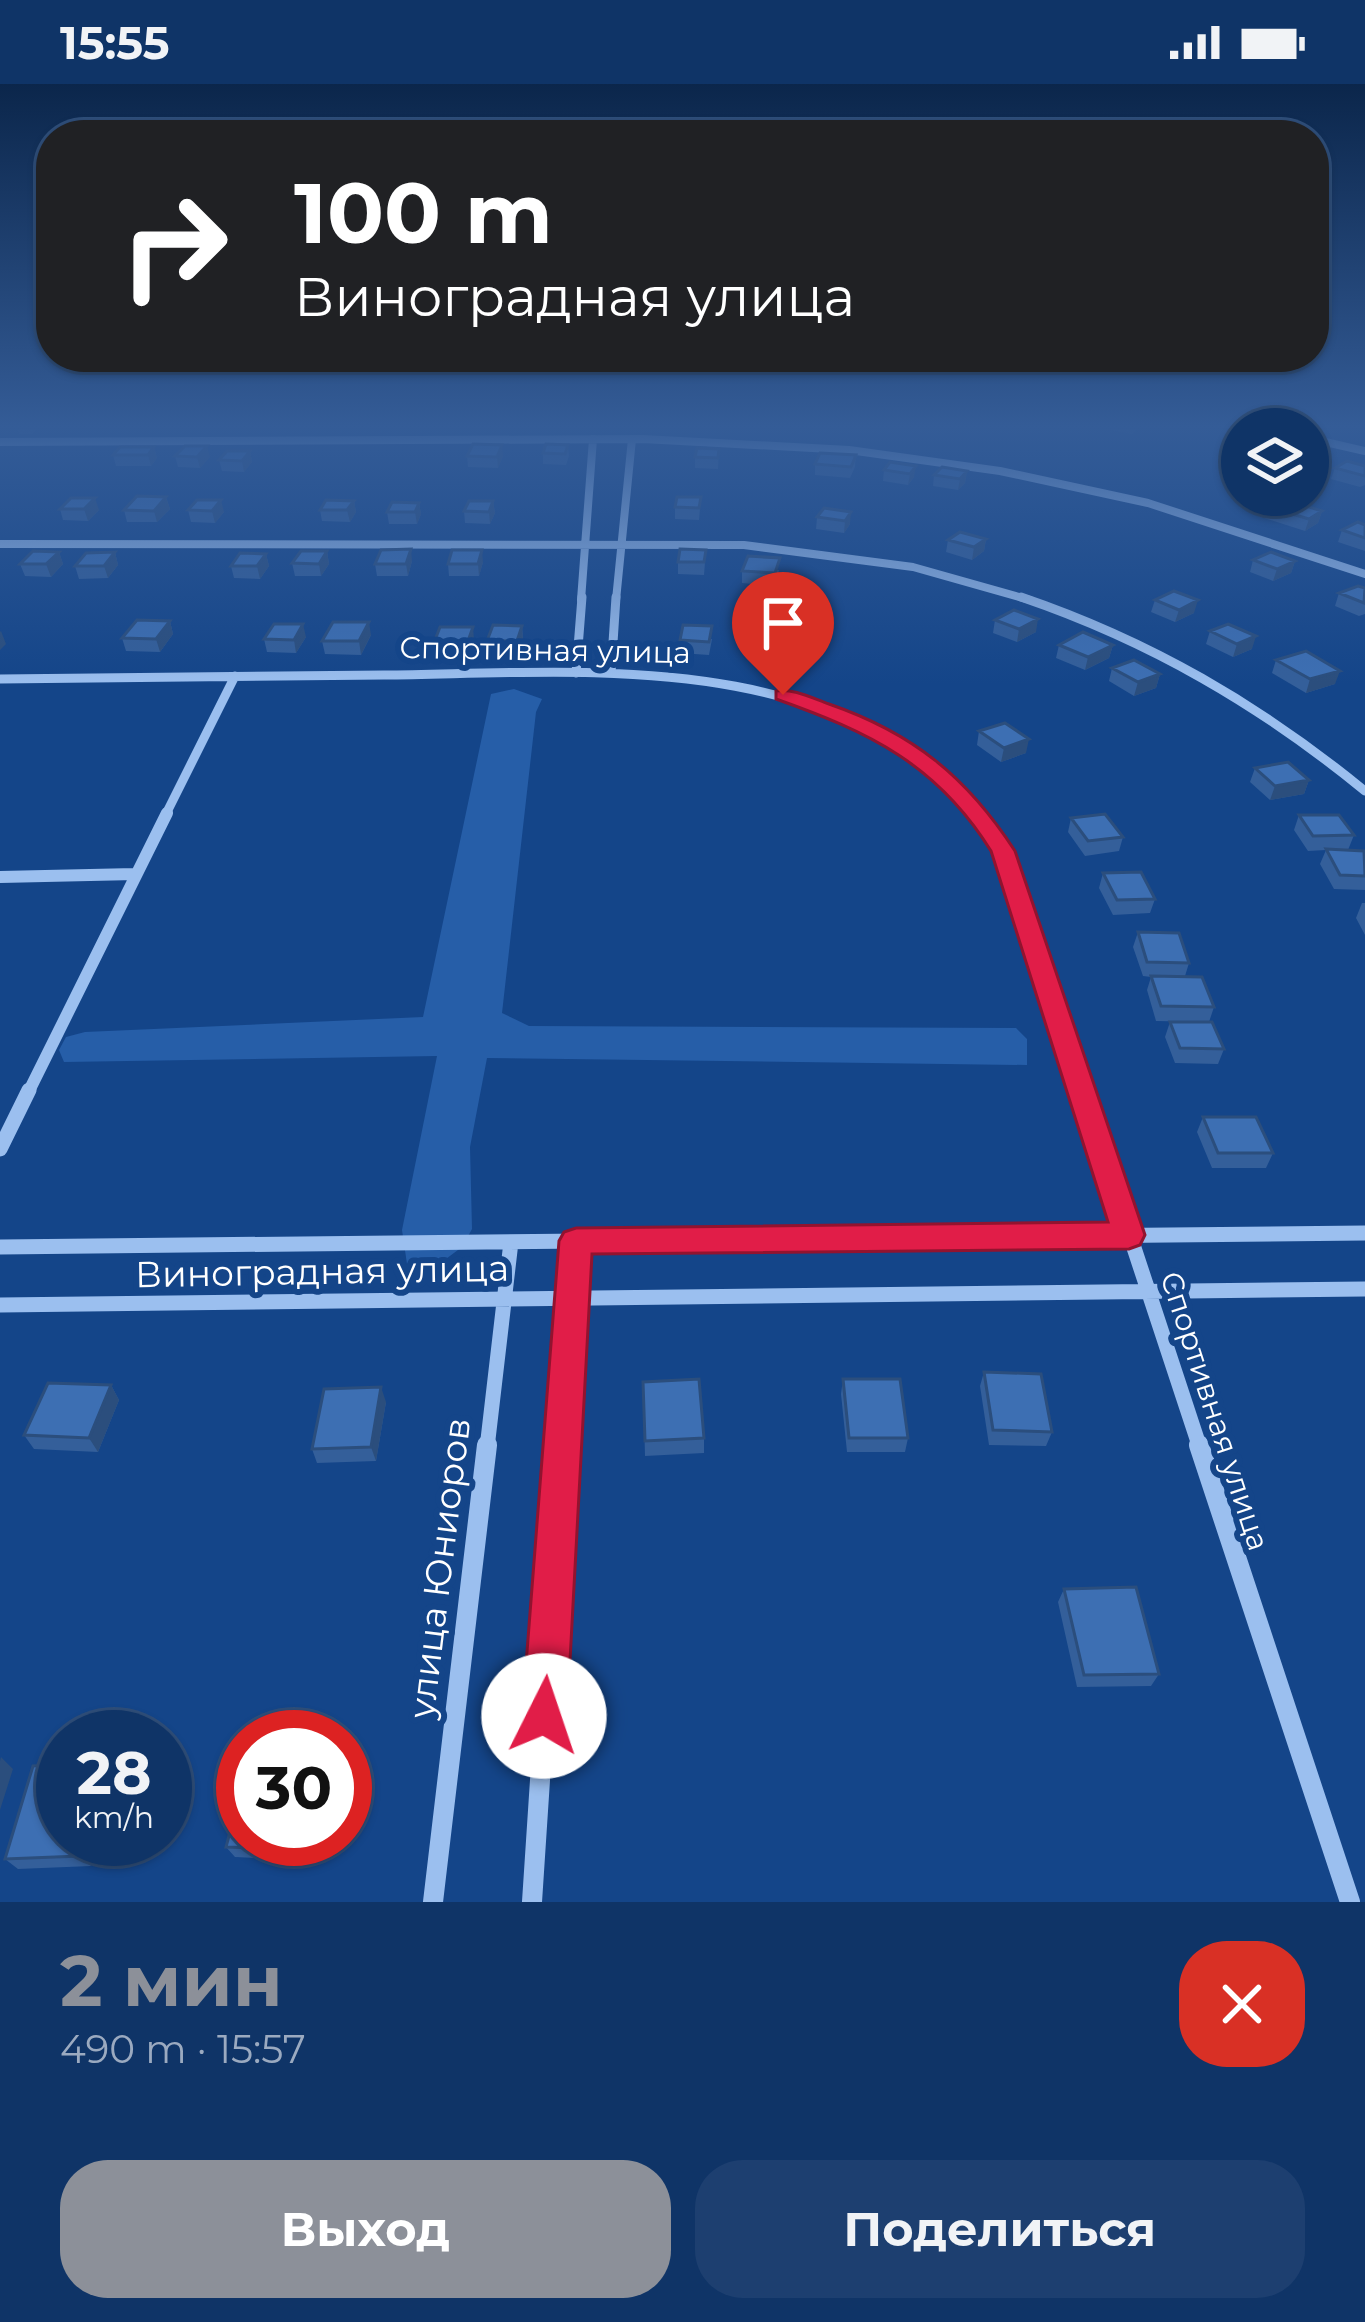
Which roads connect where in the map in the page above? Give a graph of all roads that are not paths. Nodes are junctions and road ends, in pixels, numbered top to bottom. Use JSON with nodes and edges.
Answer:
{"nodes":[{"id":1,"x":588,"y":514,"type":"edge"},
{"id":2,"x":623,"y":514,"type":"edge"},
{"id":3,"x":1181,"y":514,"type":"edge"},
{"id":4,"x":586,"y":543,"type":"junction"},
{"id":5,"x":619,"y":543,"type":"junction"},
{"id":6,"x":0,"y":544,"type":"edge"},
{"id":7,"x":1365,"y":574,"type":"edge"},
{"id":8,"x":576,"y":673,"type":"junction"},
{"id":9,"x":611,"y":673,"type":"junction"},
{"id":10,"x":235,"y":676,"type":"junction"},
{"id":11,"x":0,"y":679,"type":"edge"},
{"id":12,"x":1365,"y":791,"type":"edge"},
{"id":13,"x":135,"y":874,"type":"junction"},
{"id":14,"x":0,"y":877,"type":"edge"},
{"id":15,"x":0,"y":1149,"type":"edge"},
{"id":16,"x":1365,"y":1233,"type":"edge"},
{"id":17,"x":1129,"y":1235,"type":"junction"},
{"id":18,"x":576,"y":1241,"type":"junction"},
{"id":19,"x":511,"y":1242,"type":"junction"},
{"id":20,"x":0,"y":1247,"type":"edge"},
{"id":21,"x":1365,"y":1289,"type":"edge"},
{"id":22,"x":1147,"y":1292,"type":"junction"},
{"id":23,"x":572,"y":1298,"type":"junction"},
{"id":24,"x":504,"y":1299,"type":"junction"},
{"id":25,"x":0,"y":1305,"type":"edge"},
{"id":26,"x":433,"y":1902,"type":"edge"},
{"id":27,"x":532,"y":1902,"type":"edge"},
{"id":28,"x":1350,"y":1902,"type":"edge"}],
"edges":[{"from":1,"to":4,"type":"street"},
{"from":2,"to":5,"type":"street"},
{"from":3,"to":7,"type":"street"},
{"from":4,"to":5,"type":"street"},
{"from":4,"to":6,"type":"street"},
{"from":4,"to":8,"type":"street"},
{"from":5,"to":9,"type":"street"},
{"from":5,"to":12,"type":"street"},
{"from":8,"to":9,"type":"street","name":"Спортивная улица"},
{"from":8,"to":10,"type":"street","name":"Спортивная улица"},
{"from":9,"to":17,"type":"street","name":"Спортивная улица"},
{"from":10,"to":11,"type":"street","name":"Спортивная улица"},
{"from":10,"to":13,"type":"street"},
{"from":13,"to":14,"type":"street"},
{"from":13,"to":15,"type":"street"},
{"from":16,"to":17,"type":"street","name":"Виноградная улица"},
{"from":17,"to":18,"type":"street","name":"Виноградная улица"},
{"from":17,"to":22,"type":"street","name":"Спортивная улица"},
{"from":18,"to":19,"type":"street","name":"Виноградная улица"},
{"from":18,"to":23,"type":"street"},
{"from":19,"to":20,"type":"street","name":"Виноградная улица"},
{"from":19,"to":24,"type":"street","name":"улица Юниоров"},
{"from":21,"to":22,"type":"street","name":"Виноградная улица"},
{"from":22,"to":23,"type":"street","name":"Виноградная улица"},
{"from":22,"to":28,"type":"street","name":"Спортивная улица"},
{"from":23,"to":24,"type":"street","name":"Виноградная улица"},
{"from":23,"to":27,"type":"street"},
{"from":24,"to":25,"type":"street","name":"Виноградная улица"},
{"from":24,"to":26,"type":"street","name":"улица Юниоров"}]}
